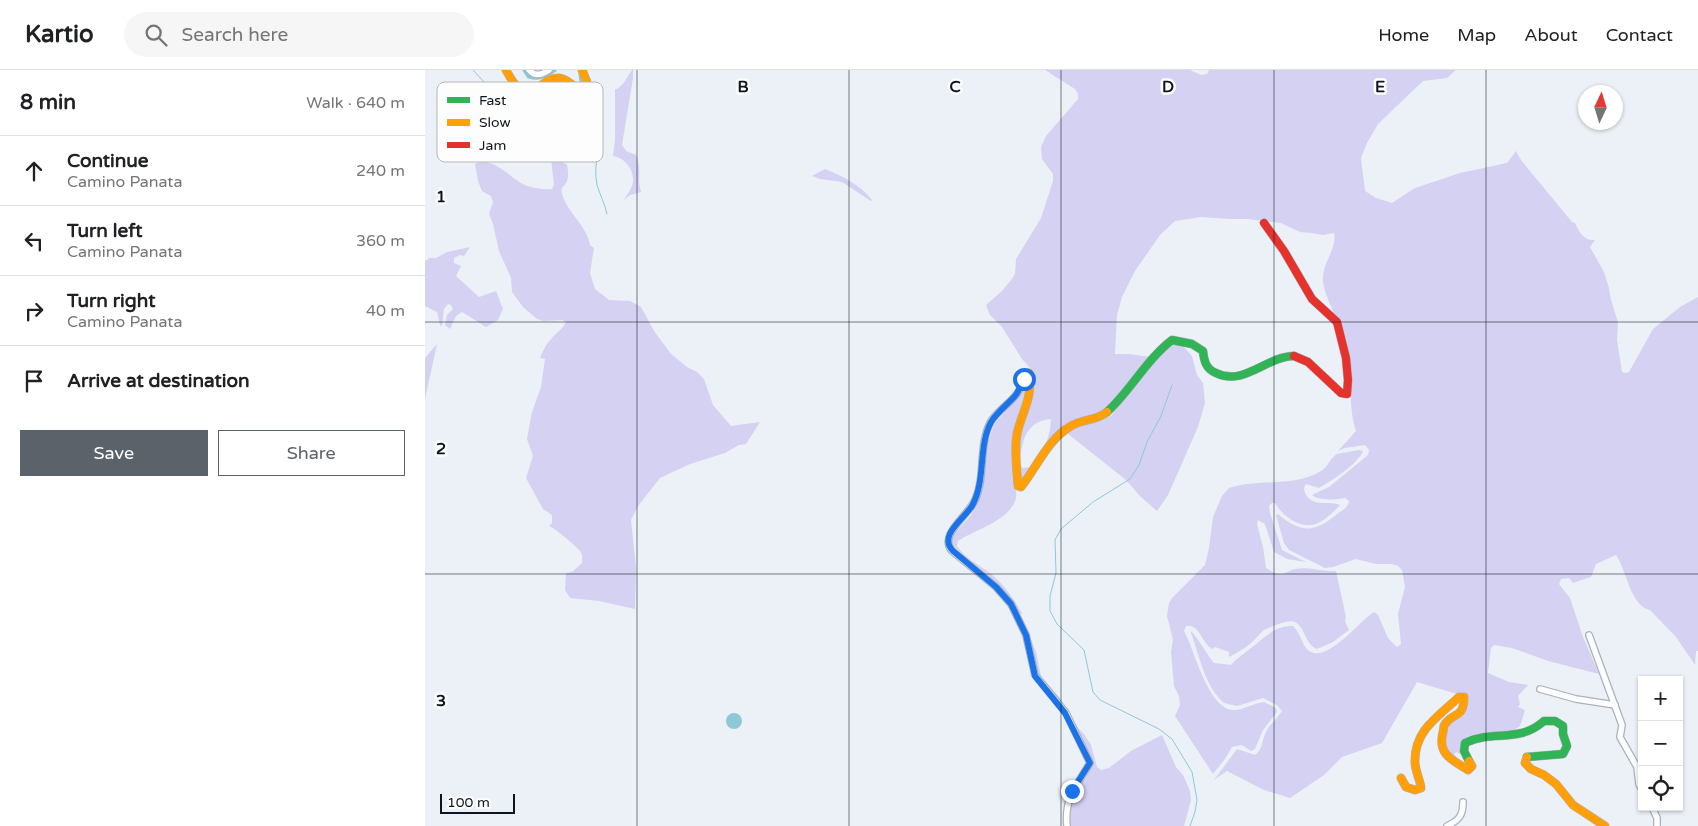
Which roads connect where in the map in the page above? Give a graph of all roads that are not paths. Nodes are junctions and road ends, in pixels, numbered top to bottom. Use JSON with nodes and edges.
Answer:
{"nodes":[{"id":1,"x":506,"y":70,"type":"edge"},
{"id":2,"x":529,"y":70,"type":"edge"},
{"id":3,"x":549,"y":70,"type":"edge"},
{"id":4,"x":582,"y":70,"type":"edge"},
{"id":5,"x":512,"y":82,"type":"edge"},
{"id":6,"x":547,"y":82,"type":"edge"},
{"id":7,"x":568,"y":82,"type":"edge"},
{"id":8,"x":586,"y":82,"type":"edge"},
{"id":9,"x":1264,"y":223,"type":"dead end"},
{"id":10,"x":1029,"y":372,"type":"joint"},
{"id":11,"x":1589,"y":635,"type":"dead end"},
{"id":12,"x":1540,"y":689,"type":"dead end"},
{"id":13,"x":1615,"y":705,"type":"junction"},
{"id":14,"x":1638,"y":776,"type":"edge"},
{"id":15,"x":1401,"y":778,"type":"dead end"},
{"id":16,"x":1463,"y":802,"type":"dead end"},
{"id":17,"x":1654,"y":811,"type":"edge"},
{"id":18,"x":1067,"y":826,"type":"edge"},
{"id":19,"x":1447,"y":826,"type":"edge"},
{"id":20,"x":1605,"y":826,"type":"edge"},
{"id":21,"x":1657,"y":826,"type":"edge"}],
"edges":[{"from":1,"to":5,"type":"street"},
{"from":2,"to":3,"type":"street"},
{"from":4,"to":8,"type":"street"},
{"from":6,"to":7,"type":"street"},
{"from":9,"to":10,"type":"street"},
{"from":10,"to":18,"type":"street"},
{"from":11,"to":13,"type":"street"},
{"from":12,"to":13,"type":"street"},
{"from":13,"to":14,"type":"street"},
{"from":15,"to":20,"type":"street"},
{"from":16,"to":19,"type":"street"},
{"from":17,"to":21,"type":"street"}]}
